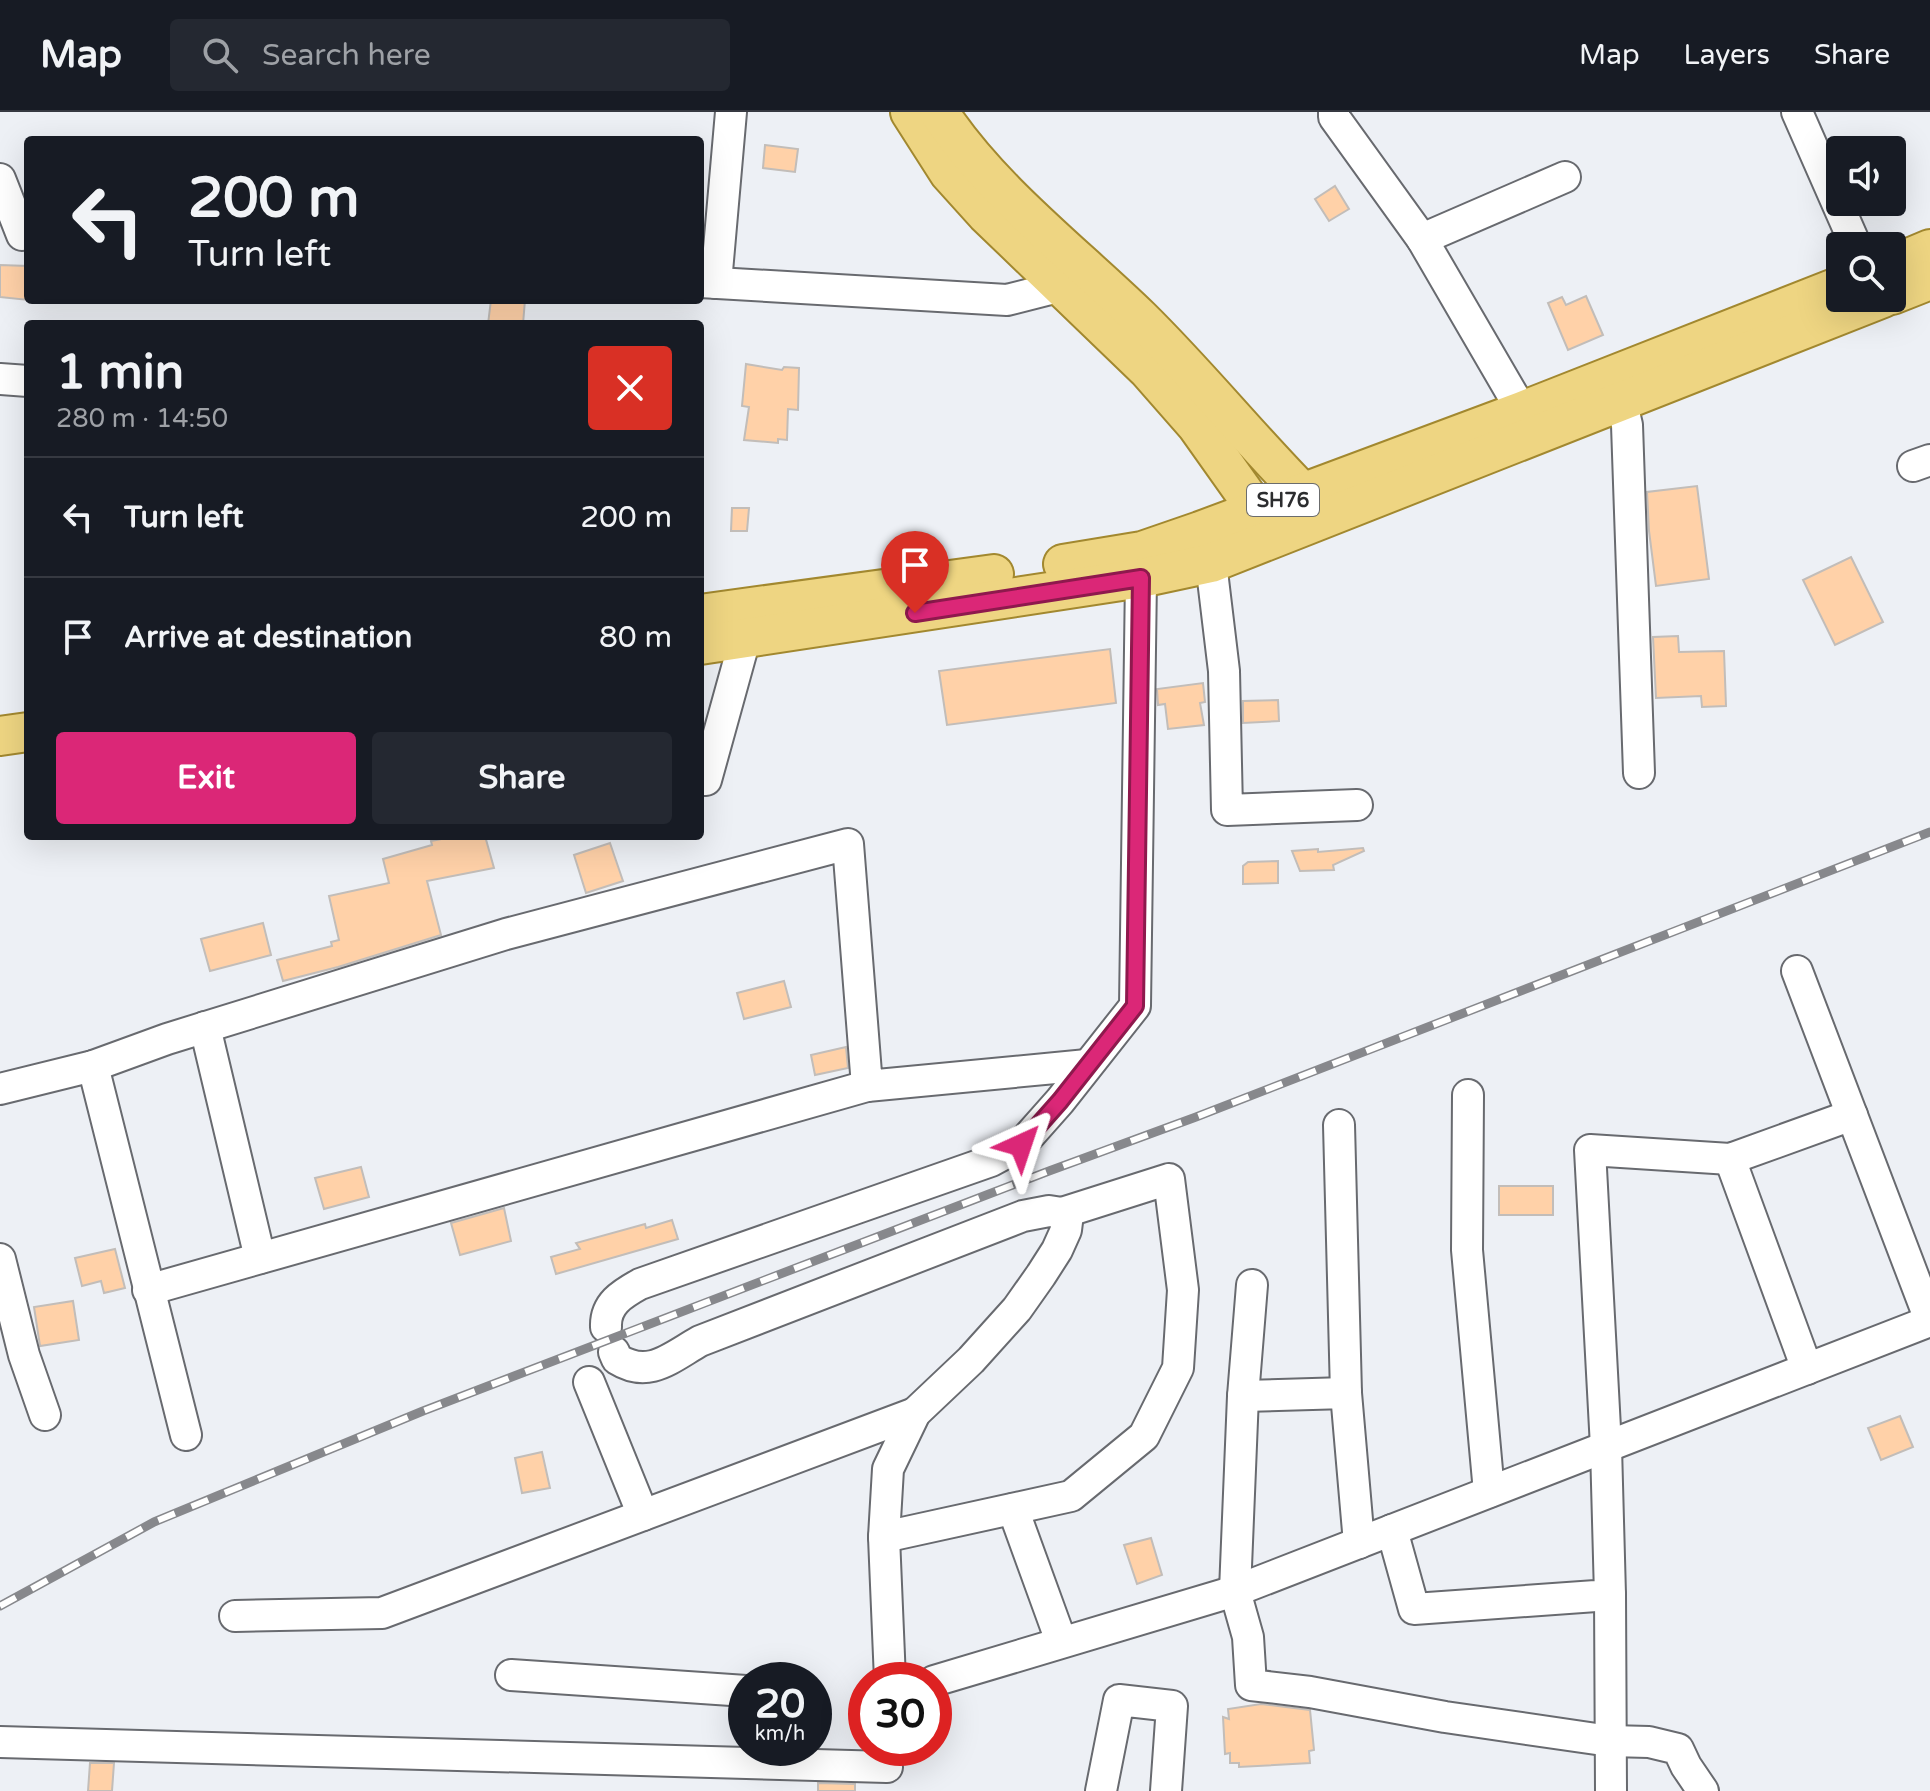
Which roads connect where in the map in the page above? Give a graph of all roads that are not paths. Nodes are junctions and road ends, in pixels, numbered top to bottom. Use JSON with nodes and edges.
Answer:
{"nodes":[{"id":1,"x":731,"y":112,"type":"edge"},
{"id":2,"x":910,"y":112,"type":"edge"},
{"id":3,"x":939,"y":112,"type":"edge"},
{"id":4,"x":1334,"y":112,"type":"edge"},
{"id":5,"x":1797,"y":112,"type":"edge"},
{"id":6,"x":1565,"y":177,"type":"dead end"},
{"id":7,"x":0,"y":179,"type":"edge"},
{"id":8,"x":1850,"y":232,"type":"edge"},
{"id":9,"x":17,"y":235,"type":"edge"},
{"id":10,"x":1422,"y":239,"type":"junction"},
{"id":11,"x":1930,"y":249,"type":"edge"},
{"id":12,"x":1906,"y":259,"type":"edge"},
{"id":13,"x":1930,"y":280,"type":"edge"},
{"id":14,"x":708,"y":283,"type":"edge"},
{"id":15,"x":1062,"y":286,"type":"junction"},
{"id":16,"x":1906,"y":289,"type":"edge"},
{"id":17,"x":1826,"y":292,"type":"edge"},
{"id":18,"x":1847,"y":312,"type":"edge"},
{"id":19,"x":0,"y":379,"type":"edge"},
{"id":20,"x":24,"y":381,"type":"edge"},
{"id":21,"x":1621,"y":400,"type":"junction"},
{"id":22,"x":1522,"y":411,"type":"junction"},
{"id":23,"x":1312,"y":506,"type":"junction"},
{"id":24,"x":1267,"y":524,"type":"junction"},
{"id":25,"x":1211,"y":563,"type":"junction"},
{"id":26,"x":1141,"y":578,"type":"junction"},
{"id":27,"x":704,"y":613,"type":"edge"},
{"id":28,"x":745,"y":639,"type":"junction"},
{"id":29,"x":704,"y":644,"type":"edge"},
{"id":30,"x":24,"y":708,"type":"edge"},
{"id":31,"x":0,"y":711,"type":"edge"},
{"id":32,"x":24,"y":733,"type":"edge"},
{"id":33,"x":0,"y":736,"type":"edge"},
{"id":34,"x":1639,"y":773,"type":"dead end"},
{"id":35,"x":706,"y":780,"type":"dead end"},
{"id":36,"x":1357,"y":805,"type":"dead end"},
{"id":37,"x":1797,"y":971,"type":"dead end"},
{"id":38,"x":205,"y":1027,"type":"junction"},
{"id":39,"x":1087,"y":1065,"type":"junction"},
{"id":40,"x":93,"y":1066,"type":"junction"},
{"id":41,"x":867,"y":1086,"type":"junction"},
{"id":42,"x":0,"y":1089,"type":"edge"},
{"id":43,"x":1468,"y":1095,"type":"dead end"},
{"id":44,"x":1852,"y":1115,"type":"junction"},
{"id":45,"x":1339,"y":1125,"type":"dead end"},
{"id":46,"x":1730,"y":1159,"type":"junction"},
{"id":47,"x":1062,"y":1213,"type":"junction"},
{"id":48,"x":260,"y":1258,"type":"junction"},
{"id":49,"x":0,"y":1259,"type":"edge"},
{"id":50,"x":1252,"y":1285,"type":"dead end"},
{"id":51,"x":148,"y":1290,"type":"junction"},
{"id":52,"x":1930,"y":1321,"type":"edge"},
{"id":53,"x":1807,"y":1369,"type":"junction"},
{"id":54,"x":589,"y":1382,"type":"dead end"},
{"id":55,"x":1346,"y":1393,"type":"junction"},
{"id":56,"x":1243,"y":1396,"type":"junction"},
{"id":57,"x":915,"y":1413,"type":"junction"},
{"id":58,"x":45,"y":1415,"type":"dead end"},
{"id":59,"x":186,"y":1435,"type":"dead end"},
{"id":60,"x":1606,"y":1447,"type":"junction"},
{"id":61,"x":1489,"y":1492,"type":"junction"},
{"id":62,"x":1013,"y":1509,"type":"junction"},
{"id":63,"x":643,"y":1515,"type":"junction"},
{"id":64,"x":1392,"y":1530,"type":"junction"},
{"id":65,"x":884,"y":1537,"type":"junction"},
{"id":66,"x":1359,"y":1543,"type":"junction"},
{"id":67,"x":1235,"y":1591,"type":"junction"},
{"id":68,"x":1610,"y":1595,"type":"junction"},
{"id":69,"x":235,"y":1616,"type":"dead end"},
{"id":70,"x":1061,"y":1641,"type":"junction"},
{"id":71,"x":889,"y":1662,"type":"edge"},
{"id":72,"x":511,"y":1675,"type":"dead end"},
{"id":73,"x":952,"y":1675,"type":"edge"},
{"id":74,"x":728,"y":1690,"type":"edge"},
{"id":75,"x":1610,"y":1741,"type":"junction"},
{"id":76,"x":0,"y":1742,"type":"edge"},
{"id":77,"x":728,"y":1755,"type":"edge"},
{"id":78,"x":832,"y":1760,"type":"edge"},
{"id":79,"x":888,"y":1769,"type":"edge"},
{"id":80,"x":1101,"y":1791,"type":"edge"},
{"id":81,"x":1166,"y":1791,"type":"edge"},
{"id":82,"x":1611,"y":1791,"type":"edge"},
{"id":83,"x":1703,"y":1791,"type":"edge"}],
"edges":[{"from":1,"to":14,"type":"street"},
{"from":2,"to":15,"type":"main road"},
{"from":3,"to":23,"type":"main road"},
{"from":4,"to":10,"type":"street"},
{"from":5,"to":8,"type":"street"},
{"from":6,"to":10,"type":"street"},
{"from":7,"to":9,"type":"street"},
{"from":10,"to":22,"type":"street"},
{"from":11,"to":12,"type":"main road"},
{"from":13,"to":16,"type":"main road"},
{"from":14,"to":15,"type":"street"},
{"from":15,"to":24,"type":"main road"},
{"from":17,"to":22,"type":"main road","number":"SH76"},
{"from":18,"to":21,"type":"main road","number":"SH76"},
{"from":19,"to":20,"type":"street"},
{"from":21,"to":23,"type":"main road","number":"SH76"},
{"from":21,"to":34,"type":"street"},
{"from":22,"to":23,"type":"main road","number":"SH76"},
{"from":23,"to":24,"type":"main road","number":"SH76"},
{"from":24,"to":25,"type":"main road","number":"SH76"},
{"from":24,"to":27,"type":"main road","number":"SH76"},
{"from":25,"to":26,"type":"main road","number":"SH76"},
{"from":25,"to":36,"type":"street"},
{"from":26,"to":28,"type":"main road","number":"SH76"},
{"from":26,"to":39,"type":"street"},
{"from":28,"to":29,"type":"main road","number":"SH76"},
{"from":28,"to":35,"type":"street"},
{"from":30,"to":31,"type":"main road"},
{"from":32,"to":33,"type":"main road"},
{"from":37,"to":44,"type":"street"},
{"from":38,"to":40,"type":"street"},
{"from":38,"to":41,"type":"street"},
{"from":38,"to":48,"type":"street"},
{"from":39,"to":41,"type":"street"},
{"from":39,"to":47,"type":"street"},
{"from":40,"to":42,"type":"street"},
{"from":40,"to":51,"type":"street"},
{"from":41,"to":48,"type":"street"},
{"from":43,"to":61,"type":"street"},
{"from":44,"to":46,"type":"street"},
{"from":44,"to":52,"type":"street"},
{"from":45,"to":55,"type":"street"},
{"from":46,"to":53,"type":"street"},
{"from":46,"to":60,"type":"street"},
{"from":47,"to":57,"type":"street"},
{"from":47,"to":62,"type":"street"},
{"from":48,"to":51,"type":"street"},
{"from":49,"to":58,"type":"street"},
{"from":50,"to":56,"type":"street"},
{"from":51,"to":59,"type":"street"},
{"from":52,"to":53,"type":"street"},
{"from":53,"to":60,"type":"street"},
{"from":54,"to":63,"type":"street"},
{"from":55,"to":56,"type":"street"},
{"from":55,"to":66,"type":"street"},
{"from":56,"to":67,"type":"street"},
{"from":57,"to":63,"type":"street"},
{"from":57,"to":65,"type":"street"},
{"from":60,"to":61,"type":"street"},
{"from":60,"to":68,"type":"street"},
{"from":61,"to":64,"type":"street"},
{"from":62,"to":65,"type":"street"},
{"from":62,"to":70,"type":"street"},
{"from":63,"to":69,"type":"street"},
{"from":64,"to":66,"type":"street"},
{"from":64,"to":68,"type":"street"},
{"from":65,"to":71,"type":"street"},
{"from":66,"to":67,"type":"street"},
{"from":67,"to":70,"type":"street"},
{"from":67,"to":75,"type":"street"},
{"from":68,"to":75,"type":"street"},
{"from":70,"to":73,"type":"street"},
{"from":72,"to":74,"type":"street"},
{"from":75,"to":82,"type":"street"},
{"from":75,"to":83,"type":"street"},
{"from":76,"to":77,"type":"street"},
{"from":78,"to":79,"type":"street"},
{"from":80,"to":81,"type":"street"}]}
